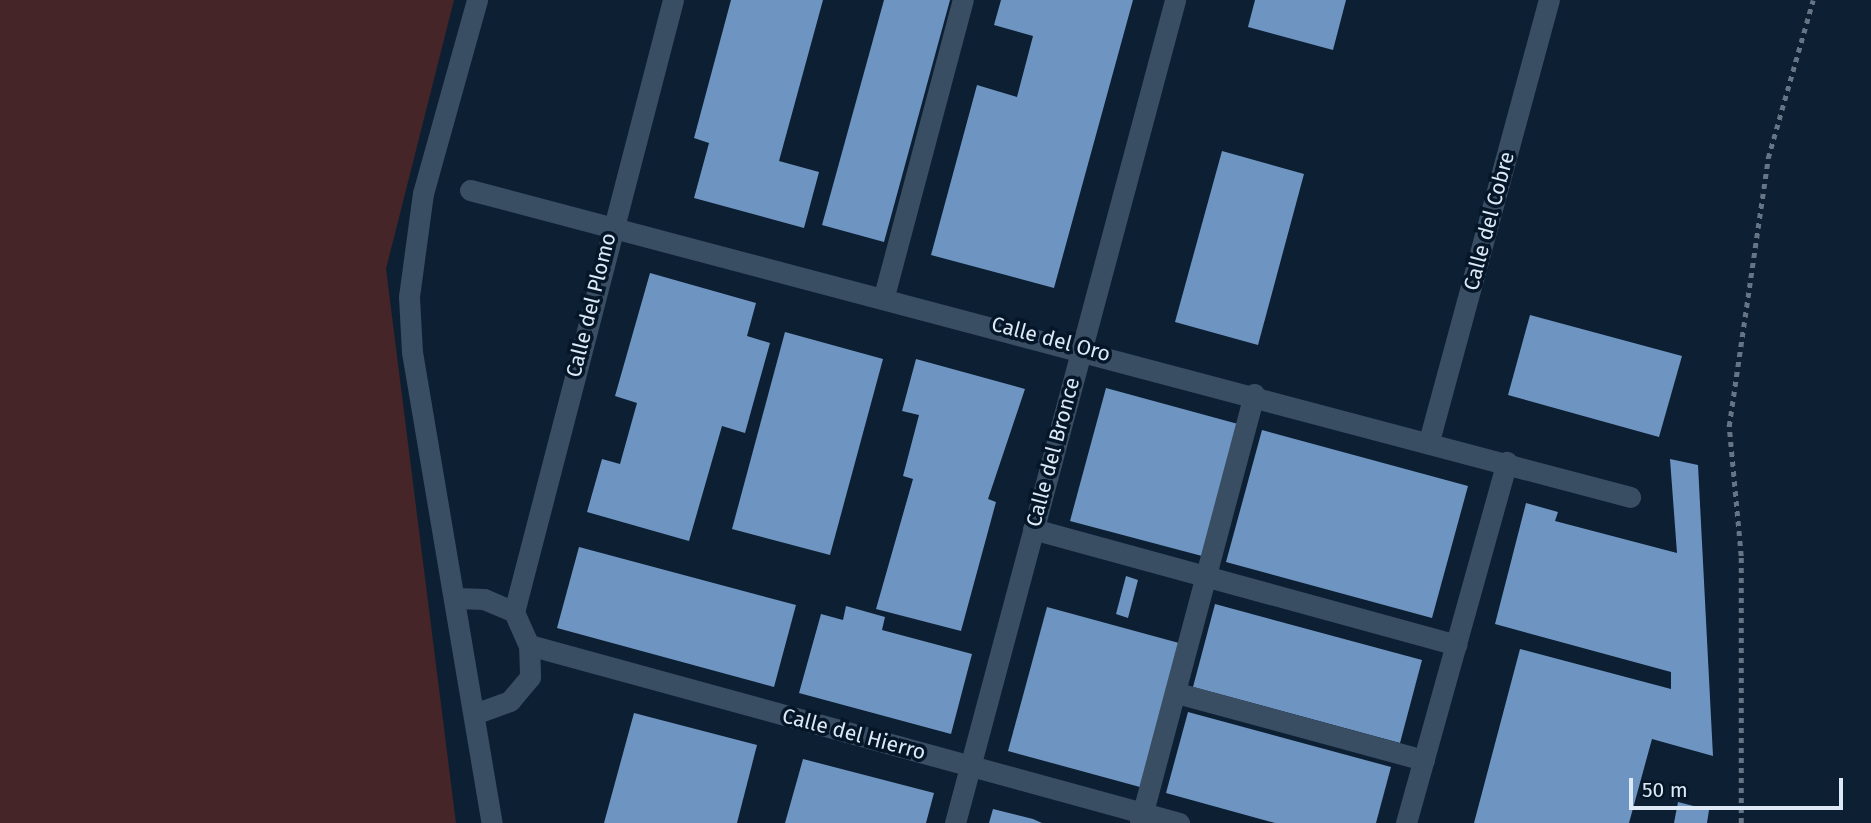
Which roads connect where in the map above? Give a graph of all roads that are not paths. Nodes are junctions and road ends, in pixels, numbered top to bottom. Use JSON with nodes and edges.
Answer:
{"nodes":[{"id":1,"x":477,"y":0,"type":"edge"},
{"id":2,"x":673,"y":0,"type":"edge"},
{"id":3,"x":963,"y":0,"type":"edge"},
{"id":4,"x":1175,"y":0,"type":"edge"},
{"id":5,"x":1549,"y":0,"type":"edge"},
{"id":6,"x":470,"y":190,"type":"dead end"},
{"id":7,"x":611,"y":225,"type":"junction"},
{"id":8,"x":884,"y":296,"type":"junction"},
{"id":9,"x":1081,"y":347,"type":"junction"},
{"id":10,"x":1254,"y":394,"type":"junction"},
{"id":11,"x":1429,"y":441,"type":"junction"},
{"id":12,"x":1507,"y":462,"type":"junction"},
{"id":13,"x":1630,"y":497,"type":"dead end"},
{"id":14,"x":1033,"y":529,"type":"junction"},
{"id":15,"x":1206,"y":576,"type":"junction"},
{"id":16,"x":455,"y":598,"type":"junction"},
{"id":17,"x":514,"y":612,"type":"junction"},
{"id":18,"x":529,"y":645,"type":"junction"},
{"id":19,"x":1456,"y":645,"type":"junction"},
{"id":20,"x":1177,"y":693,"type":"junction"},
{"id":21,"x":475,"y":714,"type":"junction"},
{"id":22,"x":1423,"y":760,"type":"junction"},
{"id":23,"x":970,"y":765,"type":"junction"},
{"id":24,"x":1141,"y":818,"type":"edge"},
{"id":25,"x":492,"y":823,"type":"edge"},
{"id":26,"x":955,"y":823,"type":"edge"},
{"id":27,"x":1179,"y":823,"type":"edge"},
{"id":28,"x":1406,"y":823,"type":"edge"}],
"edges":[{"from":1,"to":16,"type":"street"},
{"from":2,"to":7,"type":"street","name":"Calle del Plomo"},
{"from":3,"to":8,"type":"street"},
{"from":4,"to":9,"type":"street","name":"Calle del Bronce"},
{"from":5,"to":11,"type":"street","name":"Calle del Cobre"},
{"from":6,"to":7,"type":"street","name":"Calle del Oro"},
{"from":7,"to":8,"type":"street","name":"Calle del Oro"},
{"from":7,"to":17,"type":"street","name":"Calle del Plomo"},
{"from":8,"to":9,"type":"street","name":"Calle del Oro"},
{"from":9,"to":10,"type":"street","name":"Calle del Oro"},
{"from":9,"to":14,"type":"street","name":"Calle del Bronce"},
{"from":10,"to":11,"type":"street","name":"Calle del Oro"},
{"from":10,"to":15,"type":"street"},
{"from":11,"to":12,"type":"street","name":"Calle del Oro"},
{"from":12,"to":13,"type":"street","name":"Calle del Oro"},
{"from":12,"to":19,"type":"street"},
{"from":14,"to":15,"type":"street"},
{"from":14,"to":23,"type":"street","name":"Calle del Bronce"},
{"from":15,"to":19,"type":"street"},
{"from":15,"to":20,"type":"street"},
{"from":16,"to":17,"type":"street"},
{"from":16,"to":21,"type":"street"},
{"from":17,"to":18,"type":"street"},
{"from":18,"to":21,"type":"street"},
{"from":18,"to":23,"type":"street","name":"Calle del Hierro"},
{"from":19,"to":22,"type":"street"},
{"from":20,"to":22,"type":"street"},
{"from":20,"to":24,"type":"street"},
{"from":21,"to":25,"type":"street"},
{"from":22,"to":28,"type":"street"},
{"from":23,"to":24,"type":"street","name":"Calle del Hierro"},
{"from":23,"to":26,"type":"street","name":"Calle del Bronce"},
{"from":24,"to":27,"type":"street","name":"Calle del Hierro"}]}
